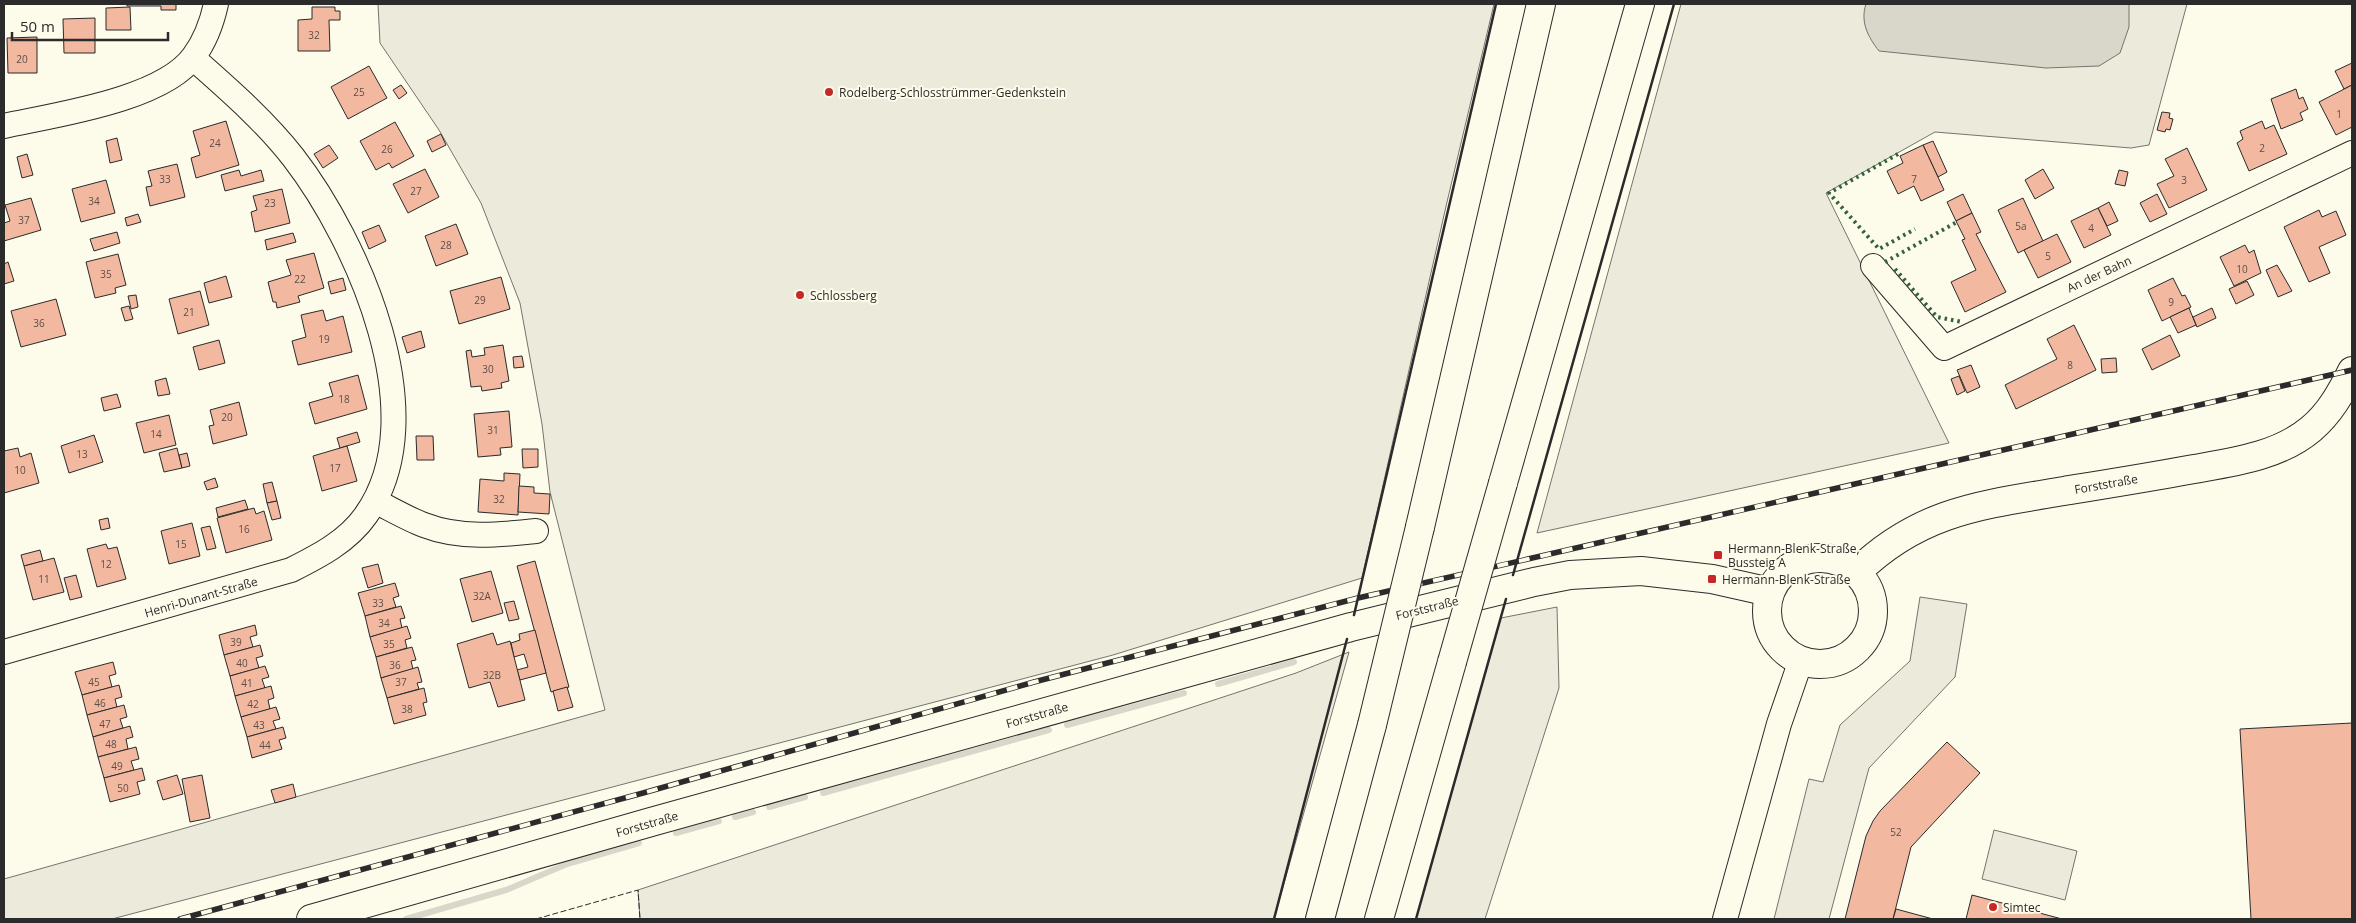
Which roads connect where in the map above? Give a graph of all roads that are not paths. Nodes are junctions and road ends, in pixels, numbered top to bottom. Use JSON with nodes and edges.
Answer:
{"nodes":[{"id":1,"x":216,"y":4,"type":"edge"},
{"id":2,"x":1541,"y":4,"type":"edge"},
{"id":3,"x":1640,"y":4,"type":"edge"},
{"id":4,"x":193,"y":58,"type":"junction"},
{"id":5,"x":4,"y":126,"type":"edge"},
{"id":6,"x":2352,"y":153,"type":"edge"},
{"id":7,"x":1873,"y":266,"type":"dead end"},
{"id":8,"x":2348,"y":378,"type":"edge"},
{"id":9,"x":375,"y":501,"type":"junction"},
{"id":10,"x":536,"y":531,"type":"dead end"},
{"id":11,"x":1857,"y":572,"type":"junction"},
{"id":12,"x":1770,"y":592,"type":"junction"},
{"id":13,"x":4,"y":652,"type":"edge"},
{"id":14,"x":1802,"y":660,"type":"junction"},
{"id":15,"x":347,"y":915,"type":"edge"},
{"id":16,"x":311,"y":919,"type":"edge"},
{"id":17,"x":1320,"y":919,"type":"edge"},
{"id":18,"x":1380,"y":919,"type":"edge"},
{"id":19,"x":1725,"y":919,"type":"edge"}],
"edges":[{"from":1,"to":4,"type":"street"},
{"from":2,"to":17,"type":"main road","bridge":true},
{"from":3,"to":18,"type":"main road","bridge":true},
{"from":4,"to":5,"type":"street"},
{"from":4,"to":9,"type":"street","name":"Henri-Dunant-Straße"},
{"from":6,"to":7,"type":"street","name":"An der Bahn"},
{"from":8,"to":11,"type":"main road","name":"Forststraße"},
{"from":9,"to":10,"type":"street"},
{"from":9,"to":13,"type":"street","name":"Henri-Dunant-Straße"},
{"from":11,"to":12,"type":"main road"},
{"from":11,"to":14,"type":"main road"},
{"from":12,"to":14,"type":"main road"},
{"from":12,"to":15,"type":"main road","name":"Forststraße"},
{"from":14,"to":19,"type":"street"},
{"from":15,"to":16,"type":"main road","name":"Forststraße"}]}
